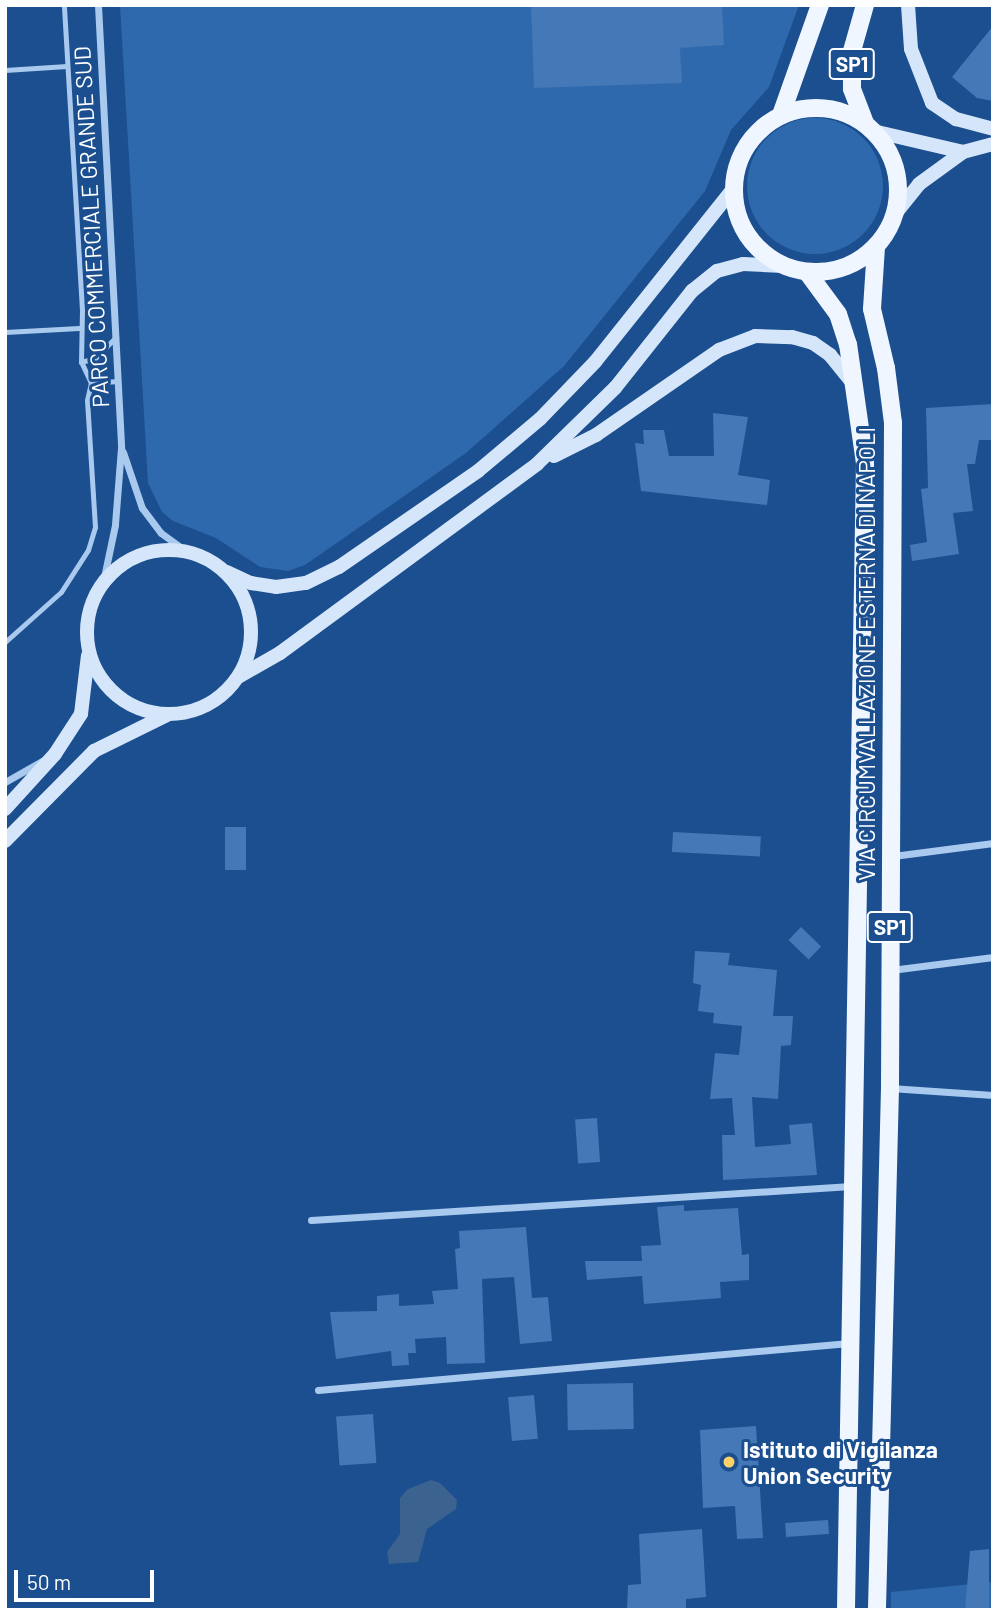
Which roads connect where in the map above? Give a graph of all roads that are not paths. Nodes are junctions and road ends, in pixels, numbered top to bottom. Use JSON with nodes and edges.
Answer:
{"nodes":[{"id":1,"x":64,"y":5,"type":"edge"},
{"id":2,"x":99,"y":5,"type":"edge"},
{"id":3,"x":820,"y":5,"type":"edge"},
{"id":4,"x":865,"y":5,"type":"edge"},
{"id":5,"x":908,"y":5,"type":"edge"},
{"id":6,"x":67,"y":66,"type":"junction"},
{"id":7,"x":5,"y":70,"type":"edge"},
{"id":8,"x":781,"y":115,"type":"junction"},
{"id":9,"x":869,"y":127,"type":"junction"},
{"id":10,"x":993,"y":129,"type":"edge"},
{"id":11,"x":993,"y":144,"type":"edge"},
{"id":12,"x":963,"y":152,"type":"junction"},
{"id":13,"x":734,"y":188,"type":"junction"},
{"id":14,"x":895,"y":214,"type":"junction"},
{"id":15,"x":876,"y":247,"type":"junction"},
{"id":16,"x":783,"y":266,"type":"junction"},
{"id":17,"x":807,"y":272,"type":"junction"},
{"id":18,"x":79,"y":328,"type":"junction"},
{"id":19,"x":5,"y":332,"type":"edge"},
{"id":20,"x":116,"y":337,"type":"junction"},
{"id":21,"x":81,"y":362,"type":"junction"},
{"id":22,"x":118,"y":381,"type":"junction"},
{"id":23,"x":91,"y":383,"type":"junction"},
{"id":24,"x":857,"y":389,"type":"junction"},
{"id":25,"x":121,"y":448,"type":"junction"},
{"id":26,"x":537,"y":464,"type":"junction"},
{"id":27,"x":184,"y":550,"type":"junction"},
{"id":28,"x":228,"y":572,"type":"junction"},
{"id":29,"x":103,"y":582,"type":"junction"},
{"id":30,"x":5,"y":642,"type":"edge"},
{"id":31,"x":89,"y":650,"type":"junction"},
{"id":32,"x":240,"y":676,"type":"junction"},
{"id":33,"x":166,"y":715,"type":"junction"},
{"id":34,"x":55,"y":754,"type":"junction"},
{"id":35,"x":5,"y":782,"type":"edge"},
{"id":36,"x":5,"y":809,"type":"edge"},
{"id":37,"x":5,"y":841,"type":"edge"},
{"id":38,"x":993,"y":843,"type":"edge"},
{"id":39,"x":889,"y":857,"type":"junction"},
{"id":40,"x":993,"y":957,"type":"edge"},
{"id":41,"x":890,"y":970,"type":"junction"},
{"id":42,"x":890,"y":1088,"type":"junction"},
{"id":43,"x":993,"y":1095,"type":"edge"},
{"id":44,"x":854,"y":1185,"type":"junction"},
{"id":45,"x":310,"y":1220,"type":"dead end"},
{"id":46,"x":849,"y":1343,"type":"junction"},
{"id":47,"x":318,"y":1390,"type":"dead end"},
{"id":48,"x":846,"y":1610,"type":"edge"},
{"id":49,"x":877,"y":1610,"type":"edge"}],
"edges":[{"from":1,"to":6,"type":"lane"},
{"from":2,"to":20,"type":"street","name":"PARCO COMMERCIALE GRANDE SUD"},
{"from":3,"to":8,"type":"main road","number":"SP1"},
{"from":4,"to":9,"type":"main road","number":"SP1"},
{"from":5,"to":10,"type":"main road"},
{"from":6,"to":7,"type":"lane"},
{"from":6,"to":18,"type":"lane"},
{"from":8,"to":9,"type":"main road"},
{"from":8,"to":13,"type":"main road"},
{"from":9,"to":12,"type":"main road"},
{"from":9,"to":14,"type":"main road"},
{"from":11,"to":12,"type":"main road"},
{"from":12,"to":14,"type":"main road"},
{"from":13,"to":16,"type":"main road"},
{"from":13,"to":28,"type":"main road"},
{"from":14,"to":15,"type":"main road"},
{"from":15,"to":17,"type":"main road"},
{"from":15,"to":39,"type":"main road","name":"VIA CIRCUMVALLAZIONE ESTERNA DI NAPOLI","number":"SP1"},
{"from":16,"to":17,"type":"main road"},
{"from":16,"to":26,"type":"main road"},
{"from":17,"to":24,"type":"main road","name":"VIA CIRCUMVALLAZIONE ESTERNA DI NAPOLI","number":"SP1"},
{"from":18,"to":19,"type":"lane"},
{"from":18,"to":21,"type":"lane"},
{"from":20,"to":21,"type":"lane"},
{"from":20,"to":22,"type":"street","name":"PARCO COMMERCIALE GRANDE SUD"},
{"from":21,"to":23,"type":"lane"},
{"from":22,"to":23,"type":"lane"},
{"from":22,"to":25,"type":"street","name":"PARCO COMMERCIALE GRANDE SUD"},
{"from":23,"to":30,"type":"lane"},
{"from":24,"to":26,"type":"main road"},
{"from":24,"to":44,"type":"main road","name":"VIA CIRCUMVALLAZIONE ESTERNA DI NAPOLI","number":"SP1"},
{"from":25,"to":27,"type":"street","name":"PARCO COMMERCIALE GRANDE SUD"},
{"from":25,"to":29,"type":"street","name":"PARCO COMMERCIALE GRANDE SUD"},
{"from":26,"to":32,"type":"main road"},
{"from":27,"to":28,"type":"main road"},
{"from":27,"to":29,"type":"main road"},
{"from":28,"to":32,"type":"main road"},
{"from":29,"to":31,"type":"main road"},
{"from":31,"to":33,"type":"main road"},
{"from":31,"to":34,"type":"main road"},
{"from":32,"to":33,"type":"main road"},
{"from":33,"to":37,"type":"main road"},
{"from":34,"to":35,"type":"street"},
{"from":34,"to":36,"type":"main road"},
{"from":38,"to":39,"type":"street"},
{"from":39,"to":41,"type":"main road","name":"VIA CIRCUMVALLAZIONE ESTERNA DI NAPOLI","number":"SP1"},
{"from":40,"to":41,"type":"street"},
{"from":41,"to":42,"type":"main road","name":"VIA CIRCUMVALLAZIONE ESTERNA DI NAPOLI","number":"SP1"},
{"from":42,"to":43,"type":"street"},
{"from":42,"to":49,"type":"main road","name":"VIA CIRCUMVALLAZIONE ESTERNA DI NAPOLI","number":"SP1"},
{"from":44,"to":45,"type":"street"},
{"from":44,"to":46,"type":"main road","name":"VIA CIRCUMVALLAZIONE ESTERNA DI NAPOLI","number":"SP1"},
{"from":46,"to":47,"type":"street"},
{"from":46,"to":48,"type":"main road","name":"VIA CIRCUMVALLAZIONE ESTERNA DI NAPOLI","number":"SP1"}]}
